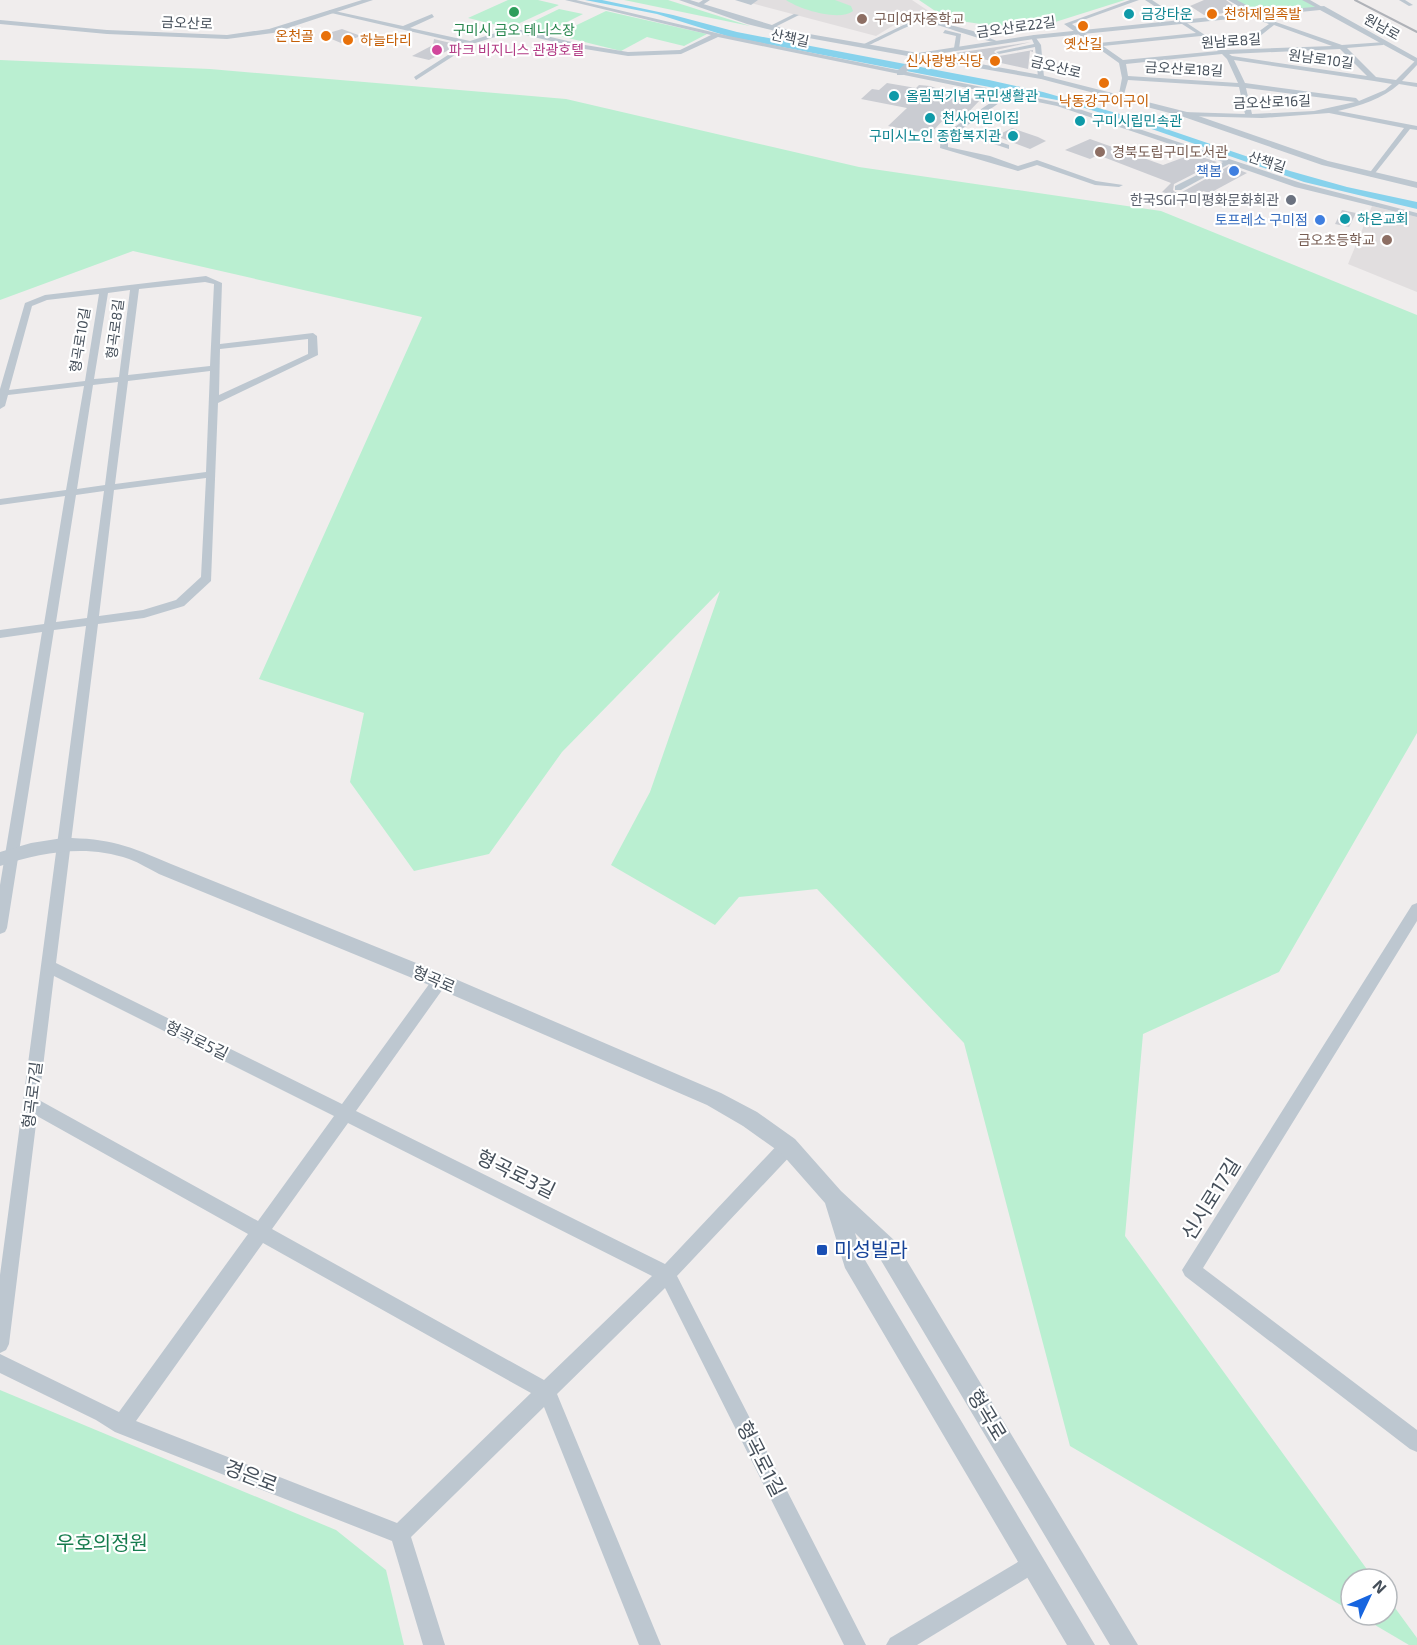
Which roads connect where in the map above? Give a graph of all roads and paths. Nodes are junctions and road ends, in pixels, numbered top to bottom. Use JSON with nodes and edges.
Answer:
{"nodes":[{"id":1,"x":369,"y":0,"type":"edge"},
{"id":2,"x":568,"y":0,"type":"edge"},
{"id":3,"x":683,"y":0,"type":"edge"},
{"id":4,"x":707,"y":0,"type":"edge"},
{"id":5,"x":738,"y":0,"type":"edge"},
{"id":6,"x":754,"y":0,"type":"edge"},
{"id":7,"x":1136,"y":0,"type":"edge"},
{"id":8,"x":1148,"y":0,"type":"edge"},
{"id":9,"x":1232,"y":0,"type":"edge"},
{"id":10,"x":1305,"y":0,"type":"edge"},
{"id":11,"x":1401,"y":0,"type":"edge"},
{"id":12,"x":699,"y":5,"type":"junction"},
{"id":13,"x":1411,"y":5,"type":"dead end"},
{"id":14,"x":1321,"y":8,"type":"junction"},
{"id":15,"x":330,"y":12,"type":"junction"},
{"id":16,"x":796,"y":15,"type":"dead end"},
{"id":17,"x":1254,"y":15,"type":"junction"},
{"id":18,"x":432,"y":16,"type":"dead end"},
{"id":19,"x":0,"y":22,"type":"edge"},
{"id":20,"x":1181,"y":22,"type":"junction"},
{"id":21,"x":910,"y":24,"type":"junction"},
{"id":22,"x":1272,"y":24,"type":"junction"},
{"id":23,"x":405,"y":28,"type":"junction"},
{"id":24,"x":769,"y":28,"type":"junction"},
{"id":25,"x":1078,"y":32,"type":"junction"},
{"id":26,"x":1202,"y":34,"type":"junction"},
{"id":27,"x":717,"y":35,"type":"junction"},
{"id":28,"x":1034,"y":37,"type":"junction"},
{"id":29,"x":996,"y":42,"type":"junction"},
{"id":30,"x":470,"y":43,"type":"junction"},
{"id":31,"x":1210,"y":43,"type":"junction"},
{"id":32,"x":1383,"y":43,"type":"junction"},
{"id":33,"x":865,"y":45,"type":"junction"},
{"id":34,"x":1038,"y":45,"type":"junction"},
{"id":35,"x":1098,"y":45,"type":"junction"},
{"id":36,"x":1342,"y":47,"type":"junction"},
{"id":37,"x":957,"y":48,"type":"junction"},
{"id":38,"x":999,"y":52,"type":"dead end"},
{"id":39,"x":921,"y":54,"type":"junction"},
{"id":40,"x":1228,"y":55,"type":"junction"},
{"id":41,"x":1417,"y":61,"type":"edge"},
{"id":42,"x":1122,"y":62,"type":"junction"},
{"id":43,"x":900,"y":73,"type":"junction"},
{"id":44,"x":1041,"y":77,"type":"junction"},
{"id":45,"x":416,"y":78,"type":"dead end"},
{"id":46,"x":1125,"y":78,"type":"junction"},
{"id":47,"x":1374,"y":79,"type":"junction"},
{"id":48,"x":1397,"y":82,"type":"junction"},
{"id":49,"x":1242,"y":85,"type":"junction"},
{"id":50,"x":1417,"y":85,"type":"edge"},
{"id":51,"x":1008,"y":94,"type":"junction"},
{"id":52,"x":1120,"y":98,"type":"junction"},
{"id":53,"x":1363,"y":101,"type":"junction"},
{"id":54,"x":1327,"y":111,"type":"junction"},
{"id":55,"x":1184,"y":114,"type":"junction"},
{"id":56,"x":1249,"y":116,"type":"junction"},
{"id":57,"x":1408,"y":127,"type":"junction"},
{"id":58,"x":955,"y":129,"type":"junction"},
{"id":59,"x":1417,"y":129,"type":"edge"},
{"id":60,"x":1006,"y":147,"type":"dead end"},
{"id":61,"x":1228,"y":162,"type":"junction"},
{"id":62,"x":1372,"y":175,"type":"junction"},
{"id":63,"x":1119,"y":185,"type":"dead end"},
{"id":64,"x":1417,"y":185,"type":"edge"},
{"id":65,"x":1178,"y":188,"type":"dead end"},
{"id":66,"x":1417,"y":216,"type":"edge"},
{"id":67,"x":135,"y":288,"type":"junction"},
{"id":68,"x":104,"y":291,"type":"junction"},
{"id":69,"x":216,"y":347,"type":"junction"},
{"id":70,"x":215,"y":368,"type":"junction"},
{"id":71,"x":123,"y":379,"type":"junction"},
{"id":72,"x":88,"y":383,"type":"junction"},
{"id":73,"x":4,"y":393,"type":"junction"},
{"id":74,"x":214,"y":401,"type":"junction"},
{"id":75,"x":0,"y":406,"type":"edge"},
{"id":76,"x":211,"y":474,"type":"junction"},
{"id":77,"x":110,"y":488,"type":"junction"},
{"id":78,"x":70,"y":493,"type":"junction"},
{"id":79,"x":0,"y":502,"type":"edge"},
{"id":80,"x":92,"y":622,"type":"junction"},
{"id":81,"x":48,"y":628,"type":"junction"},
{"id":82,"x":0,"y":634,"type":"edge"},
{"id":83,"x":64,"y":845,"type":"junction"},
{"id":84,"x":6,"y":856,"type":"edge"},
{"id":85,"x":1417,"y":909,"type":"edge"},
{"id":86,"x":0,"y":928,"type":"edge"},
{"id":87,"x":48,"y":966,"type":"junction"},
{"id":88,"x":440,"y":981,"type":"junction"},
{"id":89,"x":31,"y":1104,"type":"junction"},
{"id":90,"x":345,"y":1113,"type":"junction"},
{"id":91,"x":788,"y":1146,"type":"junction"},
{"id":92,"x":834,"y":1198,"type":"junction"},
{"id":93,"x":259,"y":1233,"type":"junction"},
{"id":94,"x":667,"y":1274,"type":"junction"},
{"id":95,"x":0,"y":1344,"type":"edge"},
{"id":96,"x":0,"y":1363,"type":"edge"},
{"id":97,"x":547,"y":1392,"type":"junction"},
{"id":98,"x":122,"y":1425,"type":"junction"},
{"id":99,"x":1417,"y":1442,"type":"edge"},
{"id":100,"x":400,"y":1534,"type":"junction"},
{"id":101,"x":1033,"y":1563,"type":"junction"},
{"id":102,"x":434,"y":1645,"type":"edge"},
{"id":103,"x":650,"y":1645,"type":"edge"},
{"id":104,"x":855,"y":1645,"type":"edge"},
{"id":105,"x":897,"y":1645,"type":"edge"},
{"id":106,"x":1082,"y":1645,"type":"edge"},
{"id":107,"x":1125,"y":1645,"type":"edge"}],
"edges":[{"from":1,"to":15,"type":"street","name":"금오산로"},
{"from":2,"to":27,"type":"street","name":"산책길"},
{"from":3,"to":12,"type":"street","name":"금오산로"},
{"from":4,"to":12,"type":"street"},
{"from":5,"to":6,"type":"street"},
{"from":7,"to":25,"type":"street","name":"금오산로22길"},
{"from":8,"to":20,"type":"street"},
{"from":9,"to":17,"type":"street"},
{"from":10,"to":14,"type":"street"},
{"from":11,"to":13,"type":"street"},
{"from":12,"to":24,"type":"street","name":"금오산로"},
{"from":14,"to":17,"type":"street"},
{"from":14,"to":32,"type":"street","name":"원남로"},
{"from":15,"to":19,"type":"street","name":"금오산로"},
{"from":15,"to":23,"type":"street"},
{"from":16,"to":24,"type":"street"},
{"from":17,"to":20,"type":"street","name":"금오산로22길"},
{"from":17,"to":22,"type":"street","name":"금오산로22길"},
{"from":18,"to":23,"type":"street"},
{"from":20,"to":25,"type":"street","name":"금오산로22길"},
{"from":20,"to":26,"type":"street"},
{"from":21,"to":29,"type":"street"},
{"from":21,"to":33,"type":"street"},
{"from":21,"to":37,"type":"street"},
{"from":22,"to":31,"type":"street"},
{"from":22,"to":36,"type":"street","name":"금오산로22길"},
{"from":23,"to":30,"type":"street"},
{"from":24,"to":33,"type":"street","name":"금오산로"},
{"from":25,"to":28,"type":"street","name":"금오산로22길"},
{"from":25,"to":35,"type":"street","name":"금오산로18길"},
{"from":26,"to":31,"type":"street"},
{"from":26,"to":35,"type":"street","name":"금오산로18길"},
{"from":27,"to":30,"type":"street"},
{"from":27,"to":43,"type":"street","name":"산책길"},
{"from":28,"to":29,"type":"street","name":"금오산로22길"},
{"from":28,"to":34,"type":"street"},
{"from":29,"to":37,"type":"street","name":"금오산로22길"},
{"from":30,"to":45,"type":"street"},
{"from":31,"to":40,"type":"street"},
{"from":32,"to":36,"type":"street","name":"원남로8길"},
{"from":32,"to":41,"type":"street","name":"원남로"},
{"from":33,"to":39,"type":"street","name":"금오산로"},
{"from":34,"to":38,"type":"street"},
{"from":34,"to":44,"type":"street"},
{"from":35,"to":42,"type":"street","name":"금오산로18길"},
{"from":36,"to":40,"type":"street","name":"원남로8길"},
{"from":36,"to":47,"type":"street"},
{"from":37,"to":39,"type":"street","name":"금오산로22길"},
{"from":39,"to":43,"type":"street"},
{"from":39,"to":44,"type":"street","name":"금오산로"},
{"from":40,"to":42,"type":"street","name":"원남로8길"},
{"from":40,"to":47,"type":"street","name":"원남로10길"},
{"from":40,"to":49,"type":"street"},
{"from":41,"to":48,"type":"street","name":"금오산로16길"},
{"from":42,"to":46,"type":"street","name":"금오산로18길"},
{"from":43,"to":51,"type":"street","name":"산책길"},
{"from":44,"to":52,"type":"street","name":"금오산로"},
{"from":46,"to":49,"type":"street","name":"금오산로18길"},
{"from":46,"to":52,"type":"street","name":"금오산로18길"},
{"from":47,"to":48,"type":"street"},
{"from":48,"to":50,"type":"street"},
{"from":48,"to":53,"type":"street","name":"금오산로16길"},
{"from":49,"to":53,"type":"street","name":"금오산로18길"},
{"from":49,"to":56,"type":"street"},
{"from":51,"to":58,"type":"street"},
{"from":51,"to":61,"type":"street","name":"산책길"},
{"from":52,"to":55,"type":"street","name":"금오산로"},
{"from":53,"to":54,"type":"street","name":"금오산로16길"},
{"from":54,"to":56,"type":"street","name":"금오산로16길"},
{"from":54,"to":57,"type":"street"},
{"from":55,"to":56,"type":"street","name":"금오산로16길"},
{"from":55,"to":62,"type":"street","name":"금오산로"},
{"from":57,"to":59,"type":"street"},
{"from":57,"to":62,"type":"street"},
{"from":58,"to":60,"type":"street"},
{"from":58,"to":63,"type":"street"},
{"from":61,"to":65,"type":"street"},
{"from":61,"to":66,"type":"street","name":"산책길"},
{"from":62,"to":64,"type":"street","name":"금오산로"},
{"from":67,"to":68,"type":"street"},
{"from":67,"to":69,"type":"street","name":"형곡로8길"},
{"from":67,"to":71,"type":"street","name":"형곡로8길"},
{"from":68,"to":72,"type":"street","name":"형곡로10길"},
{"from":68,"to":73,"type":"street","name":"형곡로10길"},
{"from":69,"to":70,"type":"street","name":"형곡로8길"},
{"from":69,"to":74,"type":"street"},
{"from":70,"to":71,"type":"street","name":"형곡로8길"},
{"from":70,"to":74,"type":"street","name":"형곡로8길"},
{"from":71,"to":72,"type":"street"},
{"from":71,"to":77,"type":"street","name":"형곡로8길"},
{"from":72,"to":73,"type":"street","name":"형곡로10길"},
{"from":72,"to":78,"type":"street","name":"형곡로10길"},
{"from":73,"to":75,"type":"street","name":"형곡로10길"},
{"from":74,"to":76,"type":"street","name":"형곡로8길"},
{"from":76,"to":77,"type":"street"},
{"from":76,"to":80,"type":"street","name":"형곡로8길"},
{"from":77,"to":78,"type":"street"},
{"from":77,"to":80,"type":"street","name":"형곡로8길"},
{"from":78,"to":79,"type":"street"},
{"from":78,"to":81,"type":"street","name":"형곡로10길"},
{"from":80,"to":81,"type":"street"},
{"from":80,"to":83,"type":"street","name":"형곡로8길"},
{"from":81,"to":82,"type":"street"},
{"from":81,"to":84,"type":"street","name":"형곡로10길"},
{"from":83,"to":84,"type":"street","name":"형곡로"},
{"from":83,"to":87,"type":"street","name":"형곡로7길"},
{"from":83,"to":88,"type":"street","name":"형곡로"},
{"from":84,"to":86,"type":"street","name":"형곡로10길"},
{"from":85,"to":99,"type":"street","name":"신시로17길"},
{"from":87,"to":89,"type":"street","name":"형곡로7길"},
{"from":87,"to":90,"type":"street","name":"형곡로5길"},
{"from":88,"to":90,"type":"street"},
{"from":88,"to":91,"type":"street","name":"형곡로"},
{"from":89,"to":93,"type":"street"},
{"from":89,"to":95,"type":"street","name":"형곡로7길"},
{"from":90,"to":93,"type":"street"},
{"from":90,"to":94,"type":"street","name":"형곡로3길"},
{"from":91,"to":92,"type":"street","name":"형곡로"},
{"from":91,"to":94,"type":"street"},
{"from":92,"to":101,"type":"street","name":"형곡로"},
{"from":92,"to":107,"type":"street","name":"형곡로"},
{"from":93,"to":97,"type":"street"},
{"from":93,"to":98,"type":"street"},
{"from":94,"to":97,"type":"street"},
{"from":94,"to":104,"type":"street","name":"형곡로1길"},
{"from":96,"to":98,"type":"street","name":"경은로"},
{"from":97,"to":100,"type":"street"},
{"from":97,"to":103,"type":"street"},
{"from":98,"to":100,"type":"street","name":"경은로"},
{"from":100,"to":102,"type":"street"},
{"from":101,"to":105,"type":"street"},
{"from":101,"to":106,"type":"street","name":"형곡로"}]}
